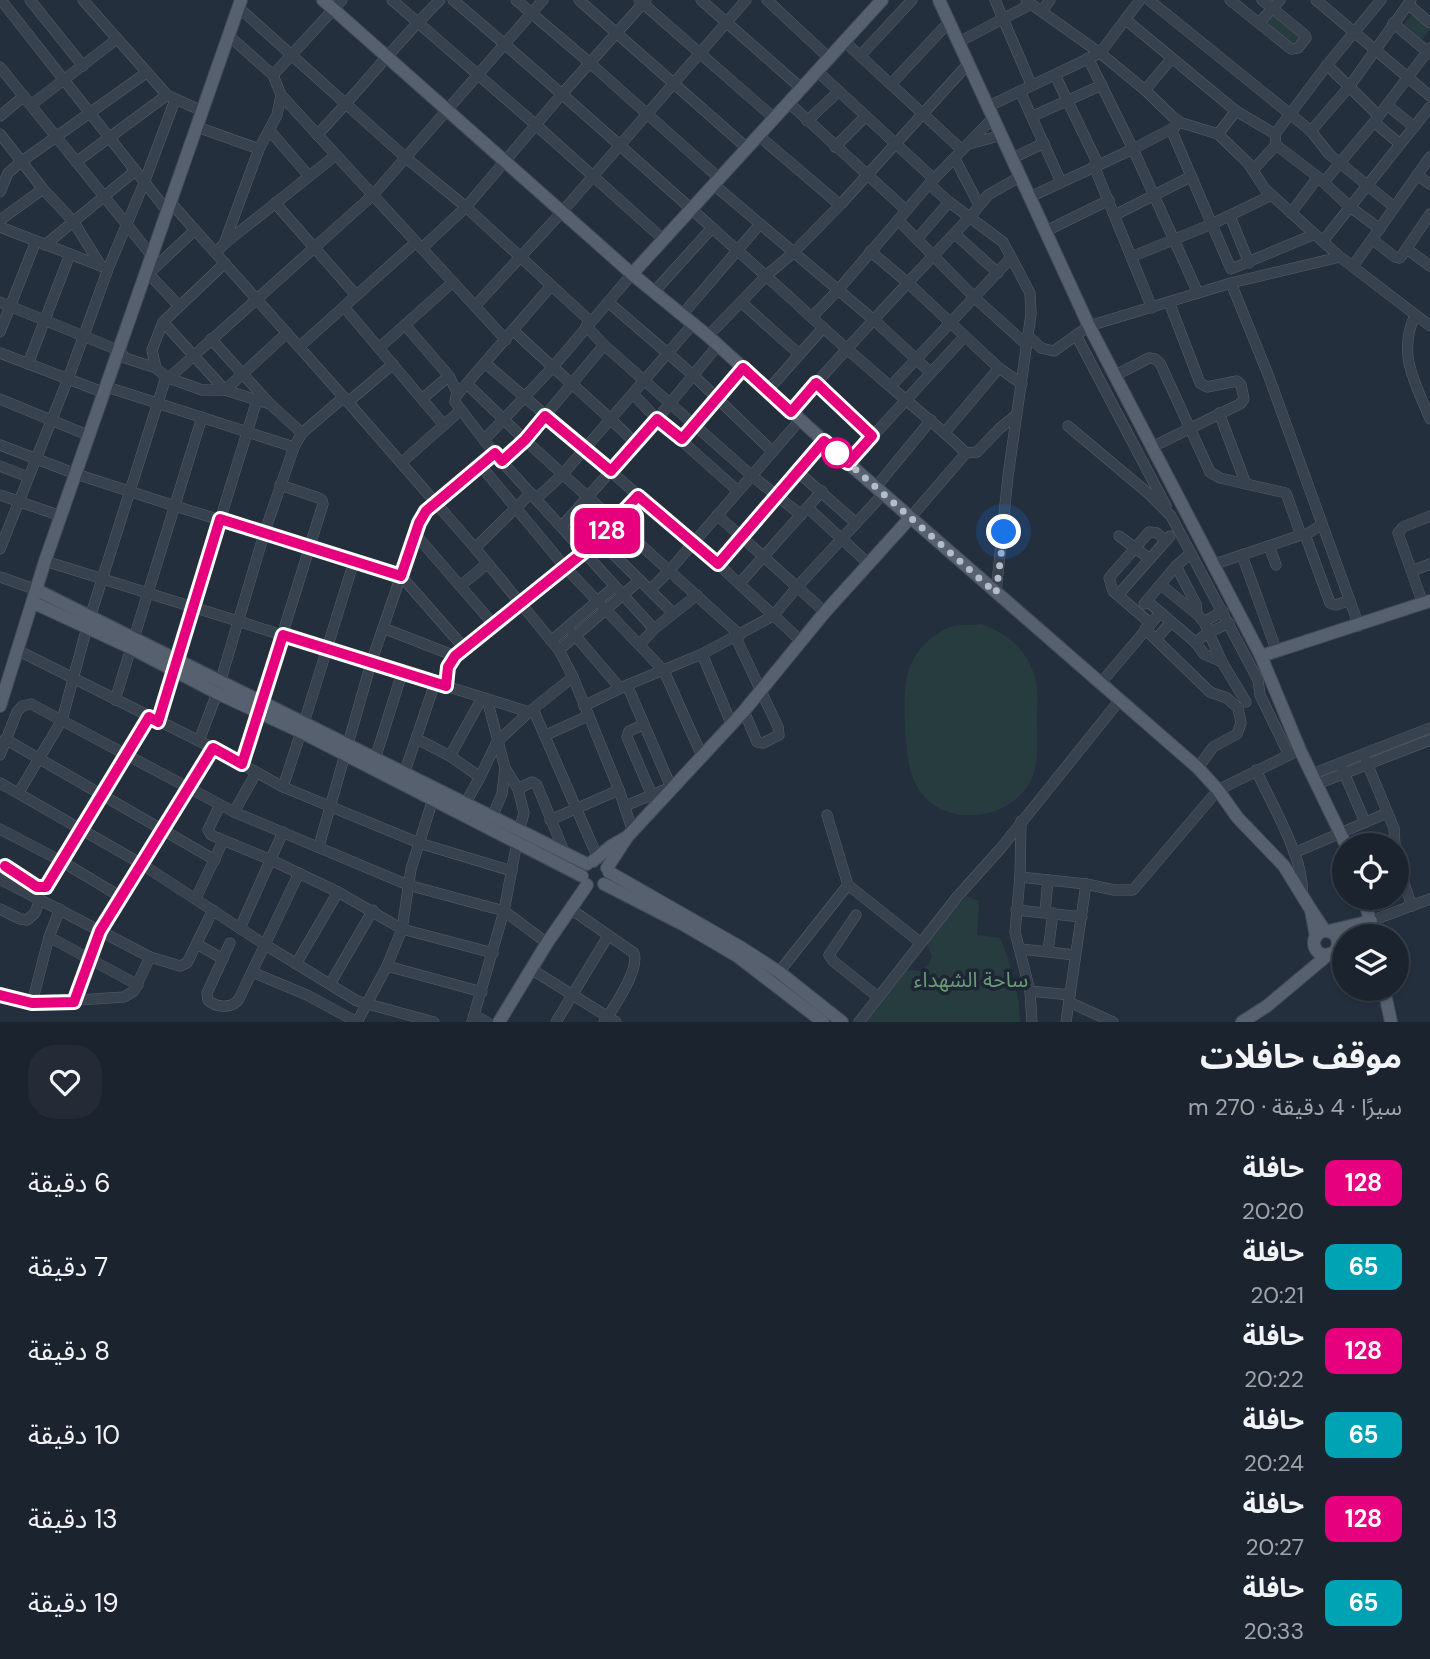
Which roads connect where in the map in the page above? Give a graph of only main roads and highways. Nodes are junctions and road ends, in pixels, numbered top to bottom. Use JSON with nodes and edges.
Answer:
{"nodes":[{"id":1,"x":323,"y":0,"type":"edge"},
{"id":2,"x":882,"y":0,"type":"edge"},
{"id":3,"x":939,"y":0,"type":"edge"},
{"id":4,"x":239,"y":4,"type":"edge"},
{"id":5,"x":338,"y":5,"type":"edge"},
{"id":6,"x":632,"y":274,"type":"junction"},
{"id":7,"x":910,"y":518,"type":"junction"},
{"id":8,"x":35,"y":597,"type":"junction"},
{"id":9,"x":1426,"y":603,"type":"edge"},
{"id":10,"x":1261,"y":656,"type":"junction"},
{"id":11,"x":4,"y":681,"type":"edge"},
{"id":12,"x":0,"y":706,"type":"edge"},
{"id":13,"x":346,"y":749,"type":"junction"},
{"id":14,"x":1340,"y":833,"type":"edge"},
{"id":15,"x":631,"y":834,"type":"junction"},
{"id":16,"x":518,"y":836,"type":"junction"},
{"id":17,"x":589,"y":868,"type":"junction"},
{"id":18,"x":606,"y":875,"type":"junction"},
{"id":19,"x":1332,"y":935,"type":"edge"},
{"id":20,"x":1321,"y":936,"type":"junction"},
{"id":21,"x":1332,"y":938,"type":"edge"},
{"id":22,"x":1332,"y":950,"type":"edge"},
{"id":23,"x":1332,"y":953,"type":"edge"},
{"id":24,"x":1305,"y":975,"type":"junction"},
{"id":25,"x":1387,"y":1001,"type":"edge"},
{"id":26,"x":499,"y":1022,"type":"edge"},
{"id":27,"x":822,"y":1022,"type":"edge"},
{"id":28,"x":842,"y":1022,"type":"edge"},
{"id":29,"x":1242,"y":1022,"type":"edge"},
{"id":30,"x":1391,"y":1022,"type":"edge"}],
"edges":[{"from":1,"to":5,"type":"main road"},
{"from":2,"to":6,"type":"main road"},
{"from":3,"to":10,"type":"main road"},
{"from":4,"to":8,"type":"main road"},
{"from":5,"to":6,"type":"main road"},
{"from":6,"to":7,"type":"main road"},
{"from":7,"to":15,"type":"main road"},
{"from":7,"to":20,"type":"main road"},
{"from":8,"to":11,"type":"main road"},
{"from":8,"to":13,"type":"main road"},
{"from":9,"to":10,"type":"main road"},
{"from":10,"to":14,"type":"main road"},
{"from":11,"to":12,"type":"main road"},
{"from":13,"to":16,"type":"main road"},
{"from":13,"to":16,"type":"main road"},
{"from":15,"to":17,"type":"main road"},
{"from":15,"to":18,"type":"main road"},
{"from":16,"to":17,"type":"main road"},
{"from":16,"to":17,"type":"main road"},
{"from":17,"to":18,"type":"main road"},
{"from":17,"to":18,"type":"main road"},
{"from":17,"to":26,"type":"main road"},
{"from":18,"to":27,"type":"main road"},
{"from":18,"to":28,"type":"main road"},
{"from":19,"to":20,"type":"main road"},
{"from":20,"to":21,"type":"main road"},
{"from":20,"to":22,"type":"main road"},
{"from":20,"to":24,"type":"main road"},
{"from":23,"to":24,"type":"main road"},
{"from":24,"to":29,"type":"main road"},
{"from":25,"to":30,"type":"main road"}]}
